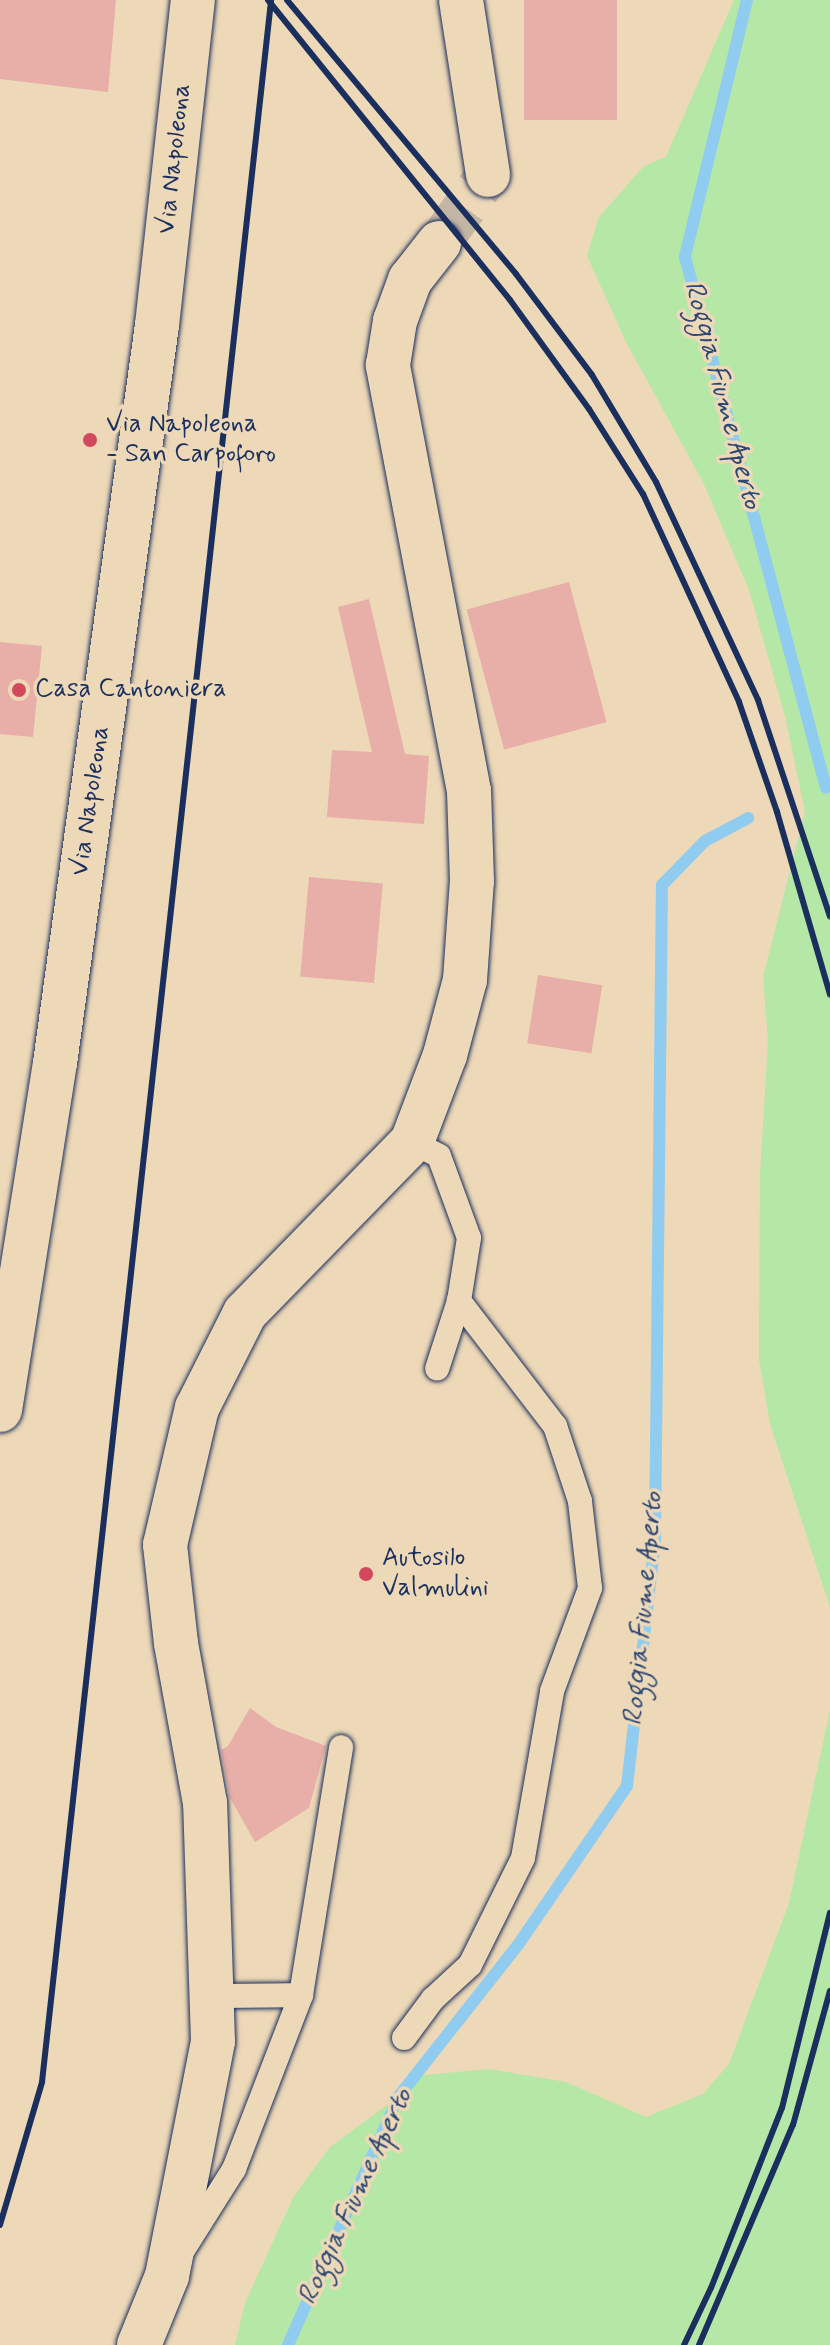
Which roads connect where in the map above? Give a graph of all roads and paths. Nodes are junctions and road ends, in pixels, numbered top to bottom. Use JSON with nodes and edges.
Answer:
{"nodes":[{"id":1,"x":193,"y":0,"type":"edge"},
{"id":2,"x":461,"y":0,"type":"edge"},
{"id":3,"x":488,"y":175,"type":"tunnel mouth"},
{"id":4,"x":439,"y":243,"type":"tunnel mouth"},
{"id":5,"x":412,"y":1142,"type":"junction"},
{"id":6,"x":459,"y":1301,"type":"junction"},
{"id":7,"x":437,"y":1369,"type":"dead end"},
{"id":8,"x":0,"y":1410,"type":"edge"},
{"id":9,"x":341,"y":1747,"type":"dead end"},
{"id":10,"x":301,"y":1995,"type":"junction"},
{"id":11,"x":212,"y":1996,"type":"junction"},
{"id":12,"x":404,"y":2038,"type":"dead end"},
{"id":13,"x":167,"y":2276,"type":"junction"},
{"id":14,"x":139,"y":2345,"type":"edge"}],
"edges":[{"from":1,"to":8,"type":"street","name":"Via Napoleona"},
{"from":2,"to":3,"type":"street"},
{"from":4,"to":5,"type":"street"},
{"from":5,"to":6,"type":"lane"},
{"from":5,"to":11,"type":"street"},
{"from":6,"to":7,"type":"lane"},
{"from":6,"to":12,"type":"lane"},
{"from":9,"to":10,"type":"lane"},
{"from":10,"to":11,"type":"lane"},
{"from":10,"to":13,"type":"lane"},
{"from":11,"to":13,"type":"street"},
{"from":13,"to":14,"type":"street"}]}
